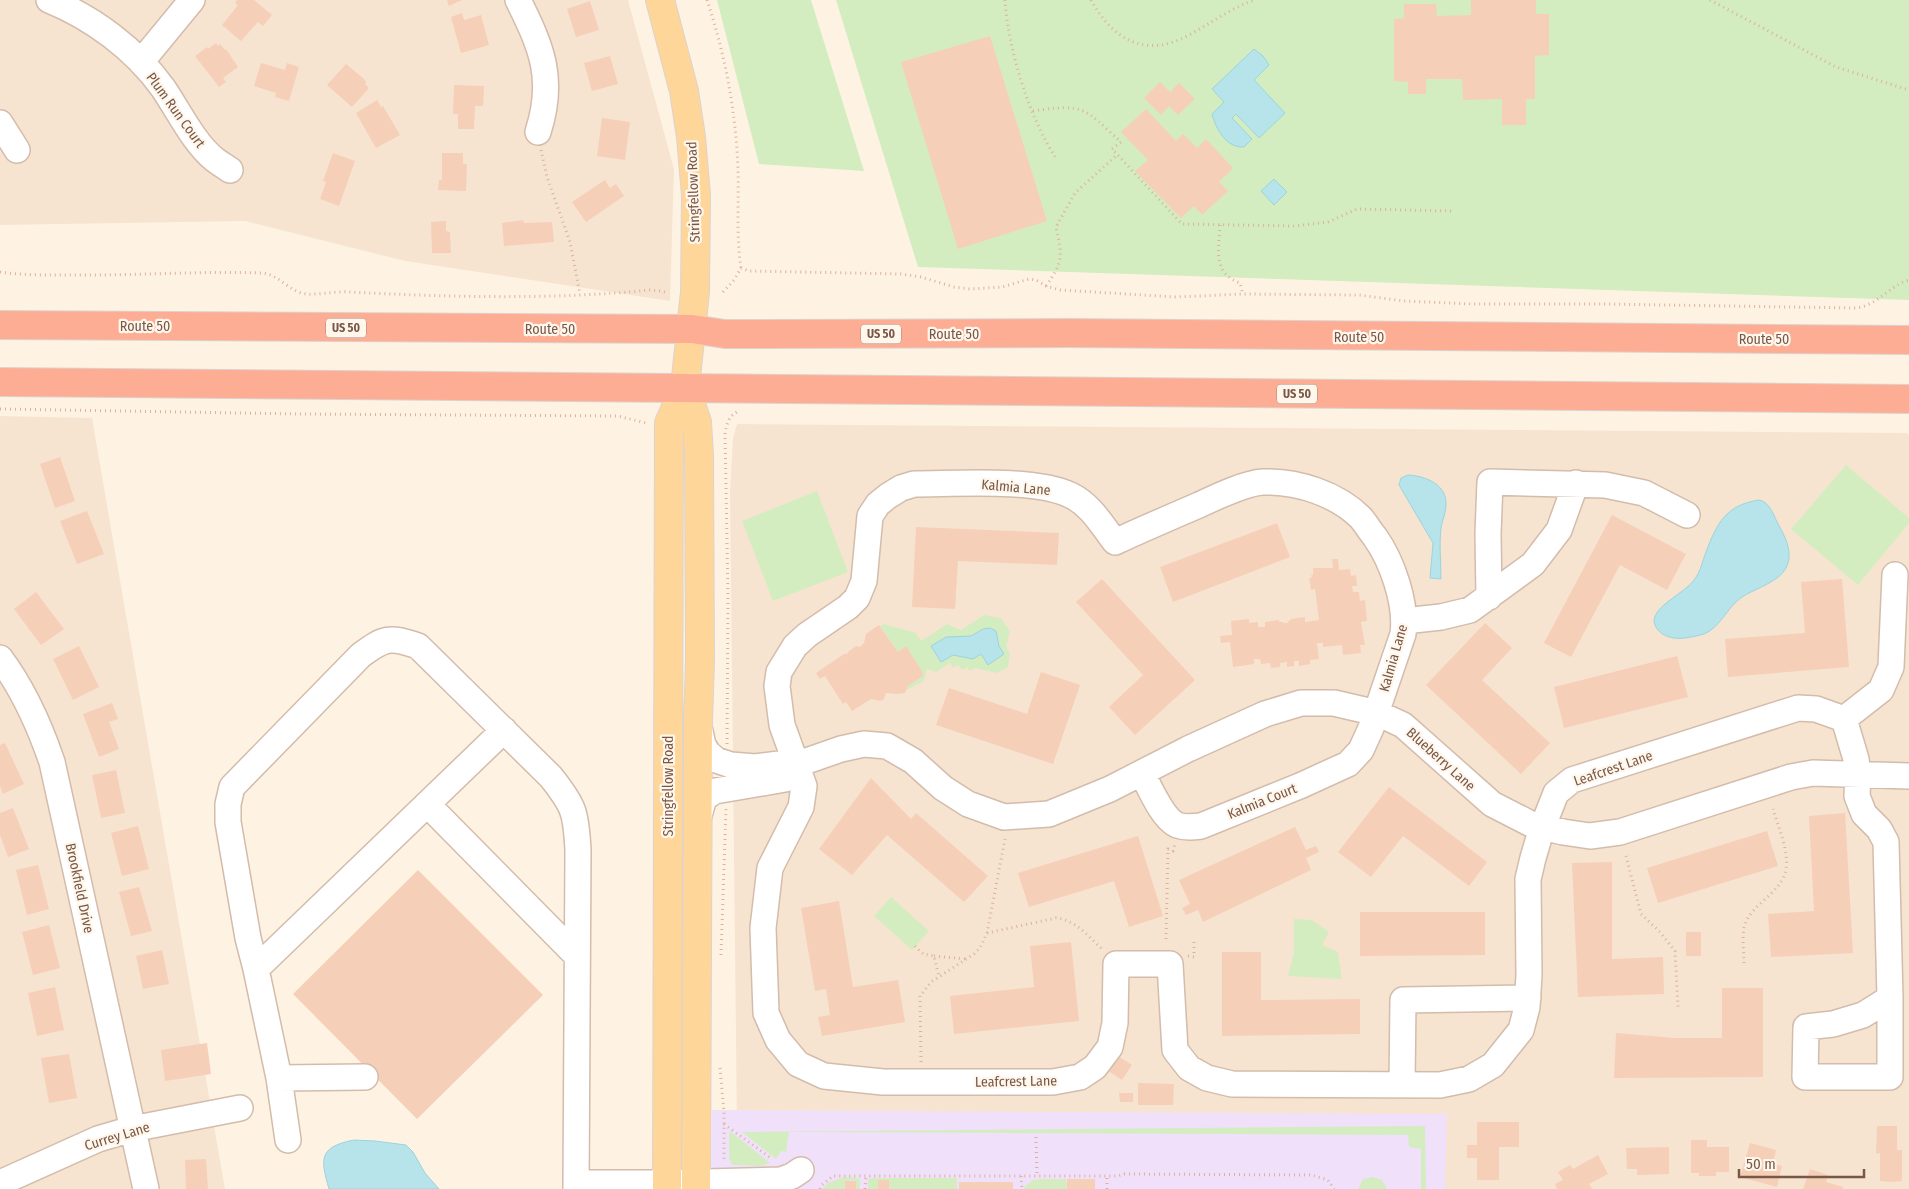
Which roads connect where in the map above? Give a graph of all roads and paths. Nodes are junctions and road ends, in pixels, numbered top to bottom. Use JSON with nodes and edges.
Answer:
{"nodes":[{"id":1,"x":49,"y":0,"type":"edge"},
{"id":2,"x":192,"y":0,"type":"edge"},
{"id":3,"x":518,"y":0,"type":"edge"},
{"id":4,"x":660,"y":0,"type":"edge"},
{"id":5,"x":706,"y":0,"type":"edge"},
{"id":6,"x":1004,"y":0,"type":"edge"},
{"id":7,"x":1091,"y":0,"type":"edge"},
{"id":8,"x":1254,"y":0,"type":"edge"},
{"id":9,"x":1710,"y":0,"type":"edge"},
{"id":10,"x":141,"y":62,"type":"junction"},
{"id":11,"x":1909,"y":90,"type":"edge"},
{"id":12,"x":1033,"y":111,"type":"junction"},
{"id":13,"x":0,"y":123,"type":"edge"},
{"id":14,"x":538,"y":132,"type":"joint"},
{"id":15,"x":17,"y":150,"type":"dead end"},
{"id":16,"x":1117,"y":155,"type":"junction"},
{"id":17,"x":1056,"y":158,"type":"dead end"},
{"id":18,"x":230,"y":170,"type":"dead end"},
{"id":19,"x":1453,"y":211,"type":"dead end"},
{"id":20,"x":1220,"y":225,"type":"junction"},
{"id":21,"x":741,"y":268,"type":"junction"},
{"id":22,"x":0,"y":272,"type":"edge"},
{"id":23,"x":1909,"y":280,"type":"edge"},
{"id":24,"x":1046,"y":286,"type":"junction"},
{"id":25,"x":722,"y":292,"type":"dead end"},
{"id":26,"x":668,"y":293,"type":"dead end"},
{"id":27,"x":580,"y":294,"type":"junction"},
{"id":28,"x":1243,"y":294,"type":"junction"},
{"id":29,"x":0,"y":325,"type":"edge"},
{"id":30,"x":692,"y":329,"type":"junction"},
{"id":31,"x":1909,"y":340,"type":"edge"},
{"id":32,"x":0,"y":382,"type":"edge"},
{"id":33,"x":685,"y":387,"type":"junction"},
{"id":34,"x":1909,"y":399,"type":"edge"},
{"id":35,"x":0,"y":409,"type":"edge"},
{"id":36,"x":727,"y":422,"type":"dead end"},
{"id":37,"x":646,"y":423,"type":"dead end"},
{"id":38,"x":1576,"y":483,"type":"junction"},
{"id":39,"x":1687,"y":515,"type":"dead end"},
{"id":40,"x":1895,"y":575,"type":"dead end"},
{"id":41,"x":1489,"y":597,"type":"junction"},
{"id":42,"x":1404,"y":621,"type":"junction"},
{"id":43,"x":0,"y":658,"type":"edge"},
{"id":44,"x":1377,"y":713,"type":"junction"},
{"id":45,"x":1844,"y":719,"type":"junction"},
{"id":46,"x":698,"y":722,"type":"junction"},
{"id":47,"x":504,"y":730,"type":"junction"},
{"id":48,"x":727,"y":749,"type":"dead end"},
{"id":49,"x":1909,"y":758,"type":"edge"},
{"id":50,"x":796,"y":765,"type":"junction"},
{"id":51,"x":1857,"y":767,"type":"junction"},
{"id":52,"x":1142,"y":773,"type":"junction"},
{"id":53,"x":1909,"y":776,"type":"edge"},
{"id":54,"x":427,"y":804,"type":"junction"},
{"id":55,"x":726,"y":805,"type":"dead end"},
{"id":56,"x":1773,"y":809,"type":"dead end"},
{"id":57,"x":698,"y":819,"type":"junction"},
{"id":58,"x":1542,"y":827,"type":"junction"},
{"id":59,"x":1177,"y":838,"type":"dead end"},
{"id":60,"x":1005,"y":840,"type":"dead end"},
{"id":61,"x":1626,"y":856,"type":"dead end"},
{"id":62,"x":987,"y":933,"type":"junction"},
{"id":63,"x":1166,"y":938,"type":"dead end"},
{"id":64,"x":1194,"y":939,"type":"dead end"},
{"id":65,"x":915,"y":946,"type":"dead end"},
{"id":66,"x":1103,"y":951,"type":"dead end"},
{"id":67,"x":576,"y":955,"type":"junction"},
{"id":68,"x":1184,"y":955,"type":"dead end"},
{"id":69,"x":934,"y":956,"type":"junction"},
{"id":70,"x":966,"y":959,"type":"junction"},
{"id":71,"x":720,"y":963,"type":"dead end"},
{"id":72,"x":1744,"y":963,"type":"dead end"},
{"id":73,"x":256,"y":969,"type":"junction"},
{"id":74,"x":939,"y":976,"type":"junction"},
{"id":75,"x":1528,"y":998,"type":"junction"},
{"id":76,"x":1890,"y":998,"type":"dead end"},
{"id":77,"x":1676,"y":1007,"type":"dead end"},
{"id":78,"x":720,"y":1064,"type":"dead end"},
{"id":79,"x":922,"y":1070,"type":"dead end"},
{"id":80,"x":365,"y":1077,"type":"dead end"},
{"id":81,"x":279,"y":1078,"type":"junction"},
{"id":82,"x":1402,"y":1085,"type":"junction"},
{"id":83,"x":240,"y":1108,"type":"dead end"},
{"id":84,"x":724,"y":1124,"type":"junction"},
{"id":85,"x":132,"y":1128,"type":"junction"},
{"id":86,"x":1036,"y":1137,"type":"dead end"},
{"id":87,"x":288,"y":1140,"type":"dead end"},
{"id":88,"x":768,"y":1166,"type":"dead end"},
{"id":89,"x":724,"y":1167,"type":"dead end"},
{"id":90,"x":801,"y":1170,"type":"dead end"},
{"id":91,"x":866,"y":1176,"type":"junction"},
{"id":92,"x":1021,"y":1176,"type":"junction"},
{"id":93,"x":1037,"y":1176,"type":"junction"},
{"id":94,"x":1107,"y":1176,"type":"junction"},
{"id":95,"x":0,"y":1183,"type":"edge"},
{"id":96,"x":696,"y":1185,"type":"edge"},
{"id":97,"x":576,"y":1186,"type":"edge"},
{"id":98,"x":667,"y":1186,"type":"edge"},
{"id":99,"x":146,"y":1189,"type":"edge"},
{"id":100,"x":820,"y":1189,"type":"edge"},
{"id":101,"x":865,"y":1189,"type":"edge"},
{"id":102,"x":1022,"y":1189,"type":"edge"},
{"id":103,"x":1107,"y":1189,"type":"edge"},
{"id":104,"x":1334,"y":1189,"type":"edge"}],
"edges":[{"from":1,"to":10,"type":"street","name":"Plum Run Court"},
{"from":2,"to":10,"type":"street"},
{"from":3,"to":14,"type":"street"},
{"from":4,"to":30,"type":"main road","name":"Stringfellow Road"},
{"from":5,"to":21,"type":"path"},
{"from":6,"to":12,"type":"path"},
{"from":7,"to":8,"type":"path"},
{"from":9,"to":11,"type":"path"},
{"from":10,"to":18,"type":"street","name":"Plum Run Court"},
{"from":12,"to":16,"type":"path"},
{"from":12,"to":17,"type":"path"},
{"from":13,"to":15,"type":"street"},
{"from":14,"to":27,"type":"path"},
{"from":16,"to":20,"type":"path"},
{"from":16,"to":24,"type":"path"},
{"from":19,"to":20,"type":"path"},
{"from":20,"to":28,"type":"path"},
{"from":21,"to":24,"type":"path"},
{"from":21,"to":25,"type":"path"},
{"from":22,"to":27,"type":"path"},
{"from":23,"to":28,"type":"path"},
{"from":24,"to":28,"type":"path"},
{"from":26,"to":27,"type":"path"},
{"from":29,"to":30,"type":"highway","name":"Route 50","number":"US 50"},
{"from":30,"to":31,"type":"highway","name":"Route 50","number":"US 50"},
{"from":30,"to":33,"type":"main road","name":"Stringfellow Road"},
{"from":32,"to":33,"type":"highway","number":"US 50"},
{"from":33,"to":34,"type":"highway","number":"US 50"},
{"from":33,"to":46,"type":"main road","name":"Stringfellow Road"},
{"from":33,"to":98,"type":"main road","name":"Stringfellow Road"},
{"from":35,"to":37,"type":"path"},
{"from":36,"to":48,"type":"path"},
{"from":38,"to":39,"type":"street"},
{"from":38,"to":41,"type":"street"},
{"from":38,"to":41,"type":"street"},
{"from":40,"to":45,"type":"street"},
{"from":41,"to":42,"type":"street"},
{"from":42,"to":44,"type":"street","name":"Kalmia Lane"},
{"from":42,"to":50,"type":"street","name":"Kalmia Lane"},
{"from":43,"to":85,"type":"street","name":"Brookfield Drive"},
{"from":44,"to":52,"type":"street","name":"Blueberry Lane"},
{"from":44,"to":52,"type":"street","name":"Kalmia Court"},
{"from":44,"to":58,"type":"street","name":"Blueberry Lane"},
{"from":45,"to":51,"type":"street"},
{"from":45,"to":58,"type":"street","name":"Leafcrest Lane"},
{"from":46,"to":50,"type":"street","name":"Blueberry Lane"},
{"from":46,"to":57,"type":"main road","name":"Stringfellow Road"},
{"from":47,"to":54,"type":"street"},
{"from":47,"to":67,"type":"street"},
{"from":47,"to":73,"type":"street"},
{"from":49,"to":51,"type":"street","name":"Blueberry Lane"},
{"from":50,"to":52,"type":"street","name":"Blueberry Lane"},
{"from":50,"to":57,"type":"street","name":"Blueberry Lane"},
{"from":50,"to":82,"type":"street","name":"Leafcrest Lane"},
{"from":51,"to":53,"type":"street","name":"Blueberry Lane"},
{"from":51,"to":58,"type":"street","name":"Blueberry Lane"},
{"from":51,"to":76,"type":"street"},
{"from":54,"to":67,"type":"street"},
{"from":54,"to":73,"type":"street"},
{"from":55,"to":71,"type":"path"},
{"from":56,"to":72,"type":"path"},
{"from":57,"to":96,"type":"main road","name":"Stringfellow Road"},
{"from":58,"to":75,"type":"street","name":"Leafcrest Lane"},
{"from":59,"to":63,"type":"path"},
{"from":60,"to":62,"type":"path"},
{"from":61,"to":77,"type":"path"},
{"from":62,"to":66,"type":"path"},
{"from":62,"to":70,"type":"path"},
{"from":64,"to":68,"type":"path"},
{"from":65,"to":69,"type":"path"},
{"from":67,"to":97,"type":"street"},
{"from":69,"to":70,"type":"path"},
{"from":69,"to":74,"type":"path"},
{"from":70,"to":74,"type":"path"},
{"from":73,"to":81,"type":"street"},
{"from":74,"to":79,"type":"path"},
{"from":75,"to":82,"type":"street","name":"Leafcrest Lane"},
{"from":75,"to":82,"type":"street"},
{"from":78,"to":84,"type":"path"},
{"from":80,"to":81,"type":"street"},
{"from":81,"to":87,"type":"street"},
{"from":83,"to":85,"type":"street","name":"Currey Lane"},
{"from":84,"to":88,"type":"path"},
{"from":84,"to":89,"type":"path"},
{"from":85,"to":95,"type":"street","name":"Currey Lane"},
{"from":85,"to":99,"type":"street","name":"Brookfield Drive"},
{"from":86,"to":93,"type":"path"},
{"from":90,"to":96,"type":"street"},
{"from":91,"to":92,"type":"path"},
{"from":91,"to":100,"type":"path"},
{"from":91,"to":101,"type":"path"},
{"from":92,"to":93,"type":"path"},
{"from":92,"to":102,"type":"path"},
{"from":93,"to":94,"type":"path"},
{"from":94,"to":103,"type":"path"},
{"from":94,"to":104,"type":"path"},
{"from":96,"to":98,"type":"street"},
{"from":97,"to":98,"type":"street"}]}
